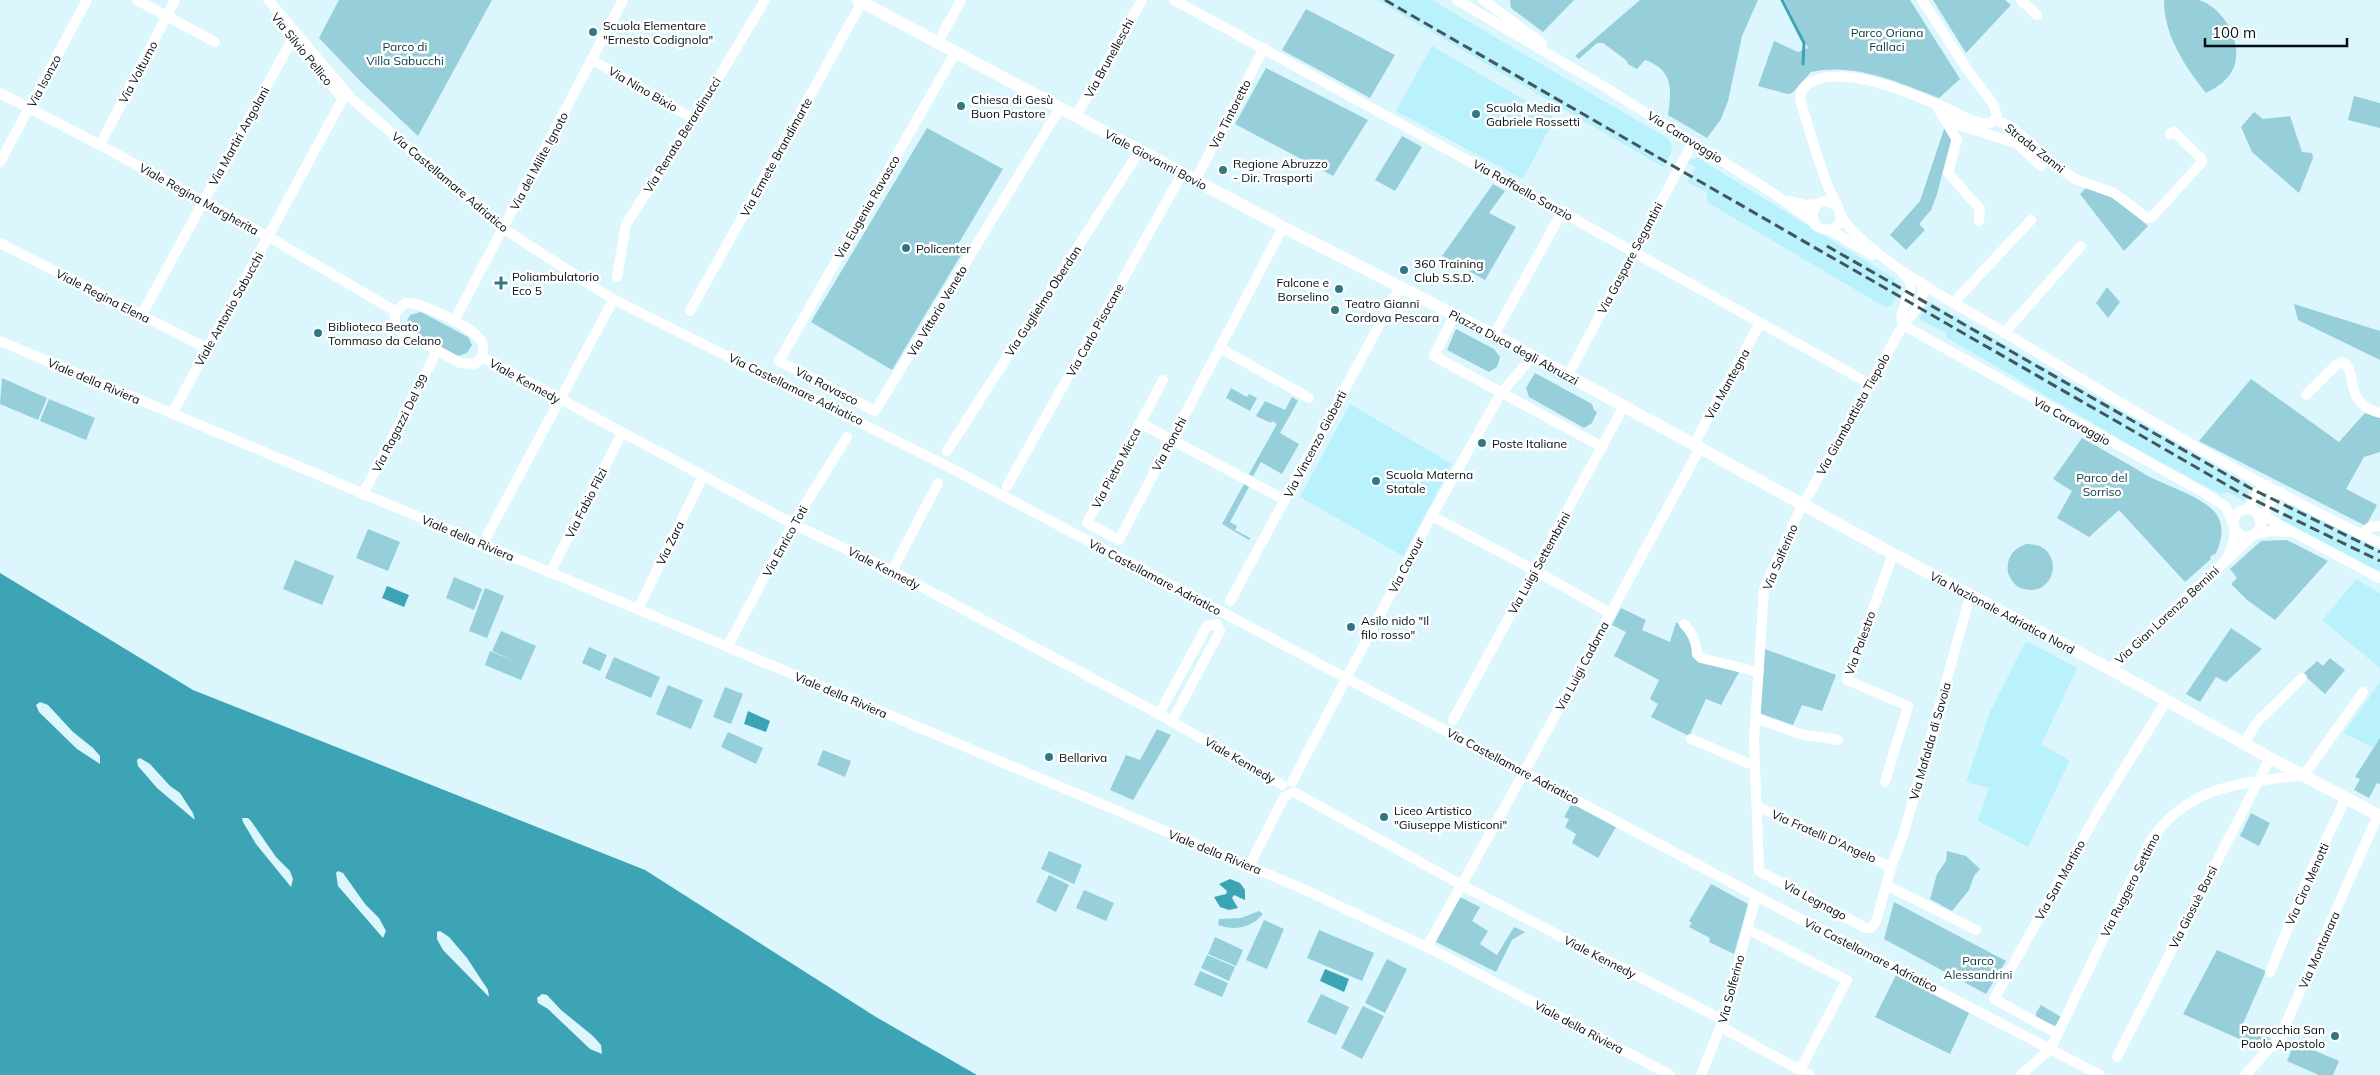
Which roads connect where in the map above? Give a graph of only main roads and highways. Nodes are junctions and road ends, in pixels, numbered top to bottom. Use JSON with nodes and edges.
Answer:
{"nodes":[{"id":1,"x":860,"y":1,"type":"edge"},
{"id":2,"x":1455,"y":314,"type":"joint"},
{"id":3,"x":1624,"y":406,"type":"joint"},
{"id":4,"x":2379,"y":815,"type":"edge"}],
"edges":[{"from":1,"to":2,"type":"main road","name":"Viale Giovanni Bovio"},
{"from":2,"to":3,"type":"main road","name":"Piazza Duca degli Abruzzi"},
{"from":3,"to":4,"type":"main road","name":"Via Nazionale Adriatica Nord"}]}
